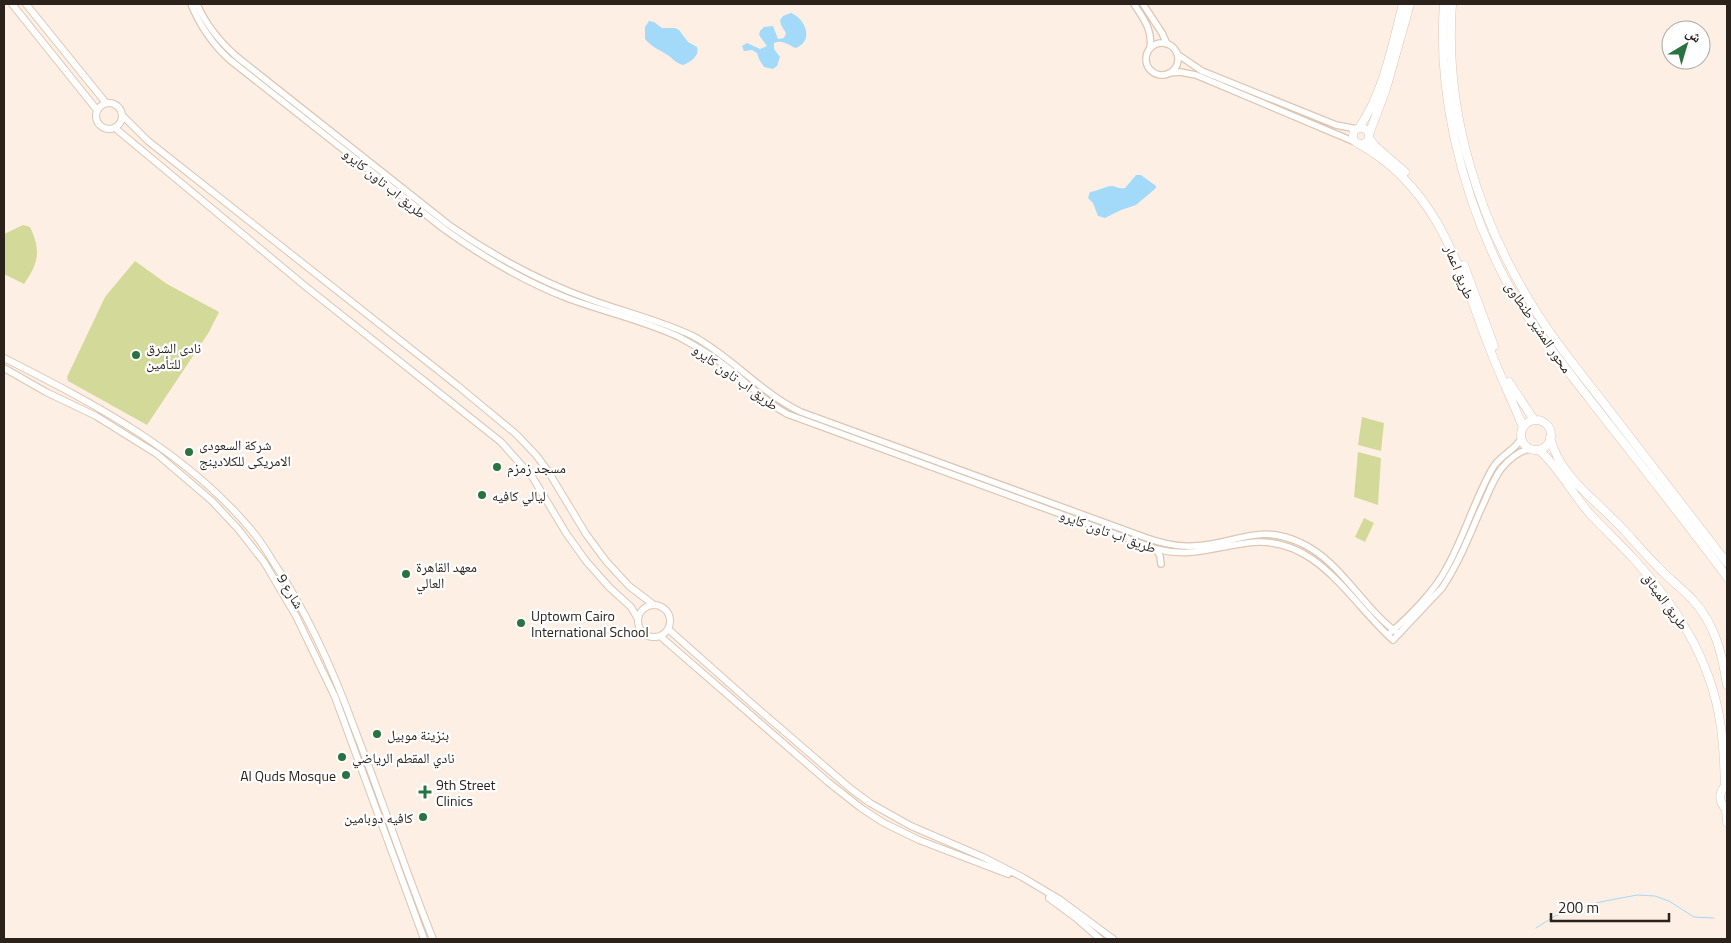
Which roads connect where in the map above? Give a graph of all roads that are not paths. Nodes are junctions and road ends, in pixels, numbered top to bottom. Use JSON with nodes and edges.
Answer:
{"nodes":[{"id":1,"x":12,"y":4,"type":"edge"},
{"id":2,"x":26,"y":4,"type":"edge"},
{"id":3,"x":191,"y":4,"type":"edge"},
{"id":4,"x":198,"y":4,"type":"edge"},
{"id":5,"x":1134,"y":4,"type":"edge"},
{"id":6,"x":1143,"y":4,"type":"edge"},
{"id":7,"x":1403,"y":4,"type":"edge"},
{"id":8,"x":1410,"y":4,"type":"edge"},
{"id":9,"x":1444,"y":4,"type":"edge"},
{"id":10,"x":1452,"y":4,"type":"edge"},
{"id":11,"x":1167,"y":44,"type":"junction"},
{"id":12,"x":1150,"y":48,"type":"junction"},
{"id":13,"x":1177,"y":54,"type":"junction"},
{"id":14,"x":230,"y":60,"type":"junction"},
{"id":15,"x":257,"y":72,"type":"junction"},
{"id":16,"x":1168,"y":73,"type":"junction"},
{"id":17,"x":268,"y":90,"type":"junction"},
{"id":18,"x":294,"y":102,"type":"junction"},
{"id":19,"x":106,"y":103,"type":"junction"},
{"id":20,"x":97,"y":110,"type":"junction"},
{"id":21,"x":122,"y":116,"type":"junction"},
{"id":22,"x":115,"y":128,"type":"junction"},
{"id":23,"x":1358,"y":128,"type":"junction"},
{"id":24,"x":1369,"y":136,"type":"junction"},
{"id":25,"x":1357,"y":143,"type":"junction"},
{"id":26,"x":512,"y":272,"type":"junction"},
{"id":27,"x":531,"y":275,"type":"junction"},
{"id":28,"x":635,"y":320,"type":"junction"},
{"id":29,"x":664,"y":323,"type":"junction"},
{"id":30,"x":4,"y":358,"type":"edge"},
{"id":31,"x":4,"y":368,"type":"edge"},
{"id":32,"x":757,"y":383,"type":"junction"},
{"id":33,"x":752,"y":388,"type":"junction"},
{"id":34,"x":97,"y":406,"type":"junction"},
{"id":35,"x":89,"y":412,"type":"junction"},
{"id":36,"x":787,"y":414,"type":"junction"},
{"id":37,"x":1534,"y":420,"type":"junction"},
{"id":38,"x":826,"y":422,"type":"junction"},
{"id":39,"x":1523,"y":427,"type":"junction"},
{"id":40,"x":850,"y":437,"type":"junction"},
{"id":41,"x":870,"y":438,"type":"junction"},
{"id":42,"x":1550,"y":438,"type":"junction"},
{"id":43,"x":1522,"y":446,"type":"junction"},
{"id":44,"x":1539,"y":450,"type":"junction"},
{"id":45,"x":975,"y":483,"type":"junction"},
{"id":46,"x":998,"y":484,"type":"junction"},
{"id":47,"x":1030,"y":502,"type":"junction"},
{"id":48,"x":1051,"y":502,"type":"junction"},
{"id":49,"x":1143,"y":540,"type":"junction"},
{"id":50,"x":1194,"y":546,"type":"junction"},
{"id":51,"x":1156,"y":549,"type":"junction"},
{"id":52,"x":1169,"y":552,"type":"junction"},
{"id":53,"x":1161,"y":564,"type":"dead end"},
{"id":54,"x":1727,"y":564,"type":"edge"},
{"id":55,"x":1334,"y":567,"type":"junction"},
{"id":56,"x":1328,"y":571,"type":"junction"},
{"id":57,"x":1727,"y":577,"type":"edge"},
{"id":58,"x":1342,"y":582,"type":"junction"},
{"id":59,"x":1360,"y":603,"type":"junction"},
{"id":60,"x":654,"y":606,"type":"junction"},
{"id":61,"x":638,"y":618,"type":"junction"},
{"id":62,"x":668,"y":629,"type":"junction"},
{"id":63,"x":1393,"y":630,"type":"junction"},
{"id":64,"x":1399,"y":634,"type":"junction"},
{"id":65,"x":1387,"y":635,"type":"junction"},
{"id":66,"x":660,"y":636,"type":"junction"},
{"id":67,"x":1727,"y":685,"type":"edge"},
{"id":68,"x":1726,"y":785,"type":"edge"},
{"id":69,"x":1727,"y":810,"type":"edge"},
{"id":70,"x":1727,"y":822,"type":"edge"},
{"id":71,"x":424,"y":939,"type":"edge"},
{"id":72,"x":432,"y":939,"type":"edge"},
{"id":73,"x":1100,"y":939,"type":"edge"},
{"id":74,"x":1113,"y":939,"type":"edge"}],
"edges":[{"from":1,"to":20,"type":"main road"},
{"from":2,"to":19,"type":"main road"},
{"from":3,"to":14,"type":"street","name":"طريق اب تاون كايرو"},
{"from":4,"to":15,"type":"street","name":"طريق اب تاون كايرو"},
{"from":5,"to":12,"type":"street"},
{"from":6,"to":11,"type":"street"},
{"from":7,"to":23,"type":"main road"},
{"from":8,"to":24,"type":"main road"},
{"from":9,"to":57,"type":"main road","name":"محور المشير طنطاوى"},
{"from":10,"to":54,"type":"main road","name":"محور المشير طنطاوى"},
{"from":11,"to":12,"type":"street"},
{"from":11,"to":13,"type":"street"},
{"from":12,"to":16,"type":"street"},
{"from":13,"to":16,"type":"street"},
{"from":13,"to":23,"type":"street"},
{"from":14,"to":15,"type":"street"},
{"from":14,"to":17,"type":"street","name":"طريق اب تاون كايرو"},
{"from":15,"to":18,"type":"street","name":"طريق اب تاون كايرو"},
{"from":16,"to":25,"type":"street"},
{"from":17,"to":18,"type":"street"},
{"from":17,"to":26,"type":"street","name":"طريق اب تاون كايرو"},
{"from":18,"to":27,"type":"street","name":"طريق اب تاون كايرو"},
{"from":19,"to":20,"type":"main road"},
{"from":19,"to":21,"type":"main road"},
{"from":20,"to":22,"type":"main road"},
{"from":21,"to":22,"type":"main road"},
{"from":21,"to":60,"type":"main road"},
{"from":22,"to":61,"type":"main road"},
{"from":23,"to":24,"type":"main road"},
{"from":23,"to":25,"type":"main road"},
{"from":24,"to":25,"type":"main road"},
{"from":24,"to":37,"type":"main road","name":"طريق اعمار"},
{"from":25,"to":39,"type":"main road","name":"طريق اعمار"},
{"from":26,"to":27,"type":"street"},
{"from":26,"to":28,"type":"street","name":"طريق اب تاون كايرو"},
{"from":27,"to":29,"type":"street","name":"طريق اب تاون كايرو"},
{"from":28,"to":29,"type":"street"},
{"from":28,"to":33,"type":"street","name":"طريق اب تاون كايرو"},
{"from":29,"to":32,"type":"street","name":"طريق اب تاون كايرو"},
{"from":30,"to":34,"type":"main road","name":"شارع 9"},
{"from":31,"to":35,"type":"main road","name":"شارع 9"},
{"from":32,"to":33,"type":"street"},
{"from":32,"to":38,"type":"street","name":"طريق اب تاون كايرو"},
{"from":33,"to":36,"type":"street","name":"طريق اب تاون كايرو"},
{"from":34,"to":35,"type":"main road"},
{"from":34,"to":72,"type":"main road","name":"شارع 9"},
{"from":35,"to":71,"type":"main road","name":"شارع 9"},
{"from":36,"to":38,"type":"street"},
{"from":36,"to":40,"type":"street","name":"طريق اب تاون كايرو"},
{"from":37,"to":39,"type":"main road"},
{"from":37,"to":42,"type":"main road","name":"طريق اعمار"},
{"from":38,"to":41,"type":"street","name":"طريق اب تاون كايرو"},
{"from":39,"to":43,"type":"main road"},
{"from":40,"to":41,"type":"street"},
{"from":40,"to":45,"type":"street","name":"طريق اب تاون كايرو"},
{"from":41,"to":46,"type":"street","name":"طريق اب تاون كايرو"},
{"from":42,"to":44,"type":"main road"},
{"from":42,"to":67,"type":"main road","name":"طريق الميثاق"},
{"from":43,"to":44,"type":"main road"},
{"from":43,"to":63,"type":"street"},
{"from":43,"to":64,"type":"street"},
{"from":44,"to":68,"type":"main road","name":"طريق الميثاق"},
{"from":45,"to":46,"type":"street"},
{"from":45,"to":47,"type":"street","name":"طريق اب تاون كايرو"},
{"from":46,"to":48,"type":"street","name":"طريق اب تاون كايرو"},
{"from":47,"to":48,"type":"street"},
{"from":47,"to":49,"type":"street","name":"طريق اب تاون كايرو"},
{"from":48,"to":49,"type":"street","name":"طريق اب تاون كايرو"},
{"from":49,"to":50,"type":"street","name":"طريق اب تاون كايرو"},
{"from":49,"to":51,"type":"street","name":"طريق اب تاون كايرو"},
{"from":50,"to":52,"type":"street"},
{"from":50,"to":55,"type":"street","name":"طريق اب تاون كايرو"},
{"from":51,"to":52,"type":"street","name":"طريق اب تاون كايرو"},
{"from":51,"to":53,"type":"street"},
{"from":52,"to":56,"type":"street","name":"طريق اب تاون كايرو"},
{"from":55,"to":56,"type":"street"},
{"from":55,"to":58,"type":"street","name":"طريق اب تاون كايرو"},
{"from":56,"to":58,"type":"street","name":"طريق اب تاون كايرو"},
{"from":58,"to":59,"type":"street","name":"طريق اب تاون كايرو"},
{"from":59,"to":63,"type":"street","name":"طريق اب تاون كايرو"},
{"from":59,"to":65,"type":"street","name":"طريق اب تاون كايرو"},
{"from":60,"to":61,"type":"main road"},
{"from":60,"to":62,"type":"main road"},
{"from":61,"to":66,"type":"main road"},
{"from":62,"to":66,"type":"main road"},
{"from":62,"to":74,"type":"main road"},
{"from":63,"to":64,"type":"street","name":"طريق اب تاون كايرو"},
{"from":63,"to":65,"type":"street"},
{"from":64,"to":65,"type":"street","name":"طريق اب تاون كايرو"},
{"from":66,"to":73,"type":"main road"},
{"from":68,"to":69,"type":"main road","name":"طريق الميثاق"},
{"from":69,"to":70,"type":"main road"}]}
